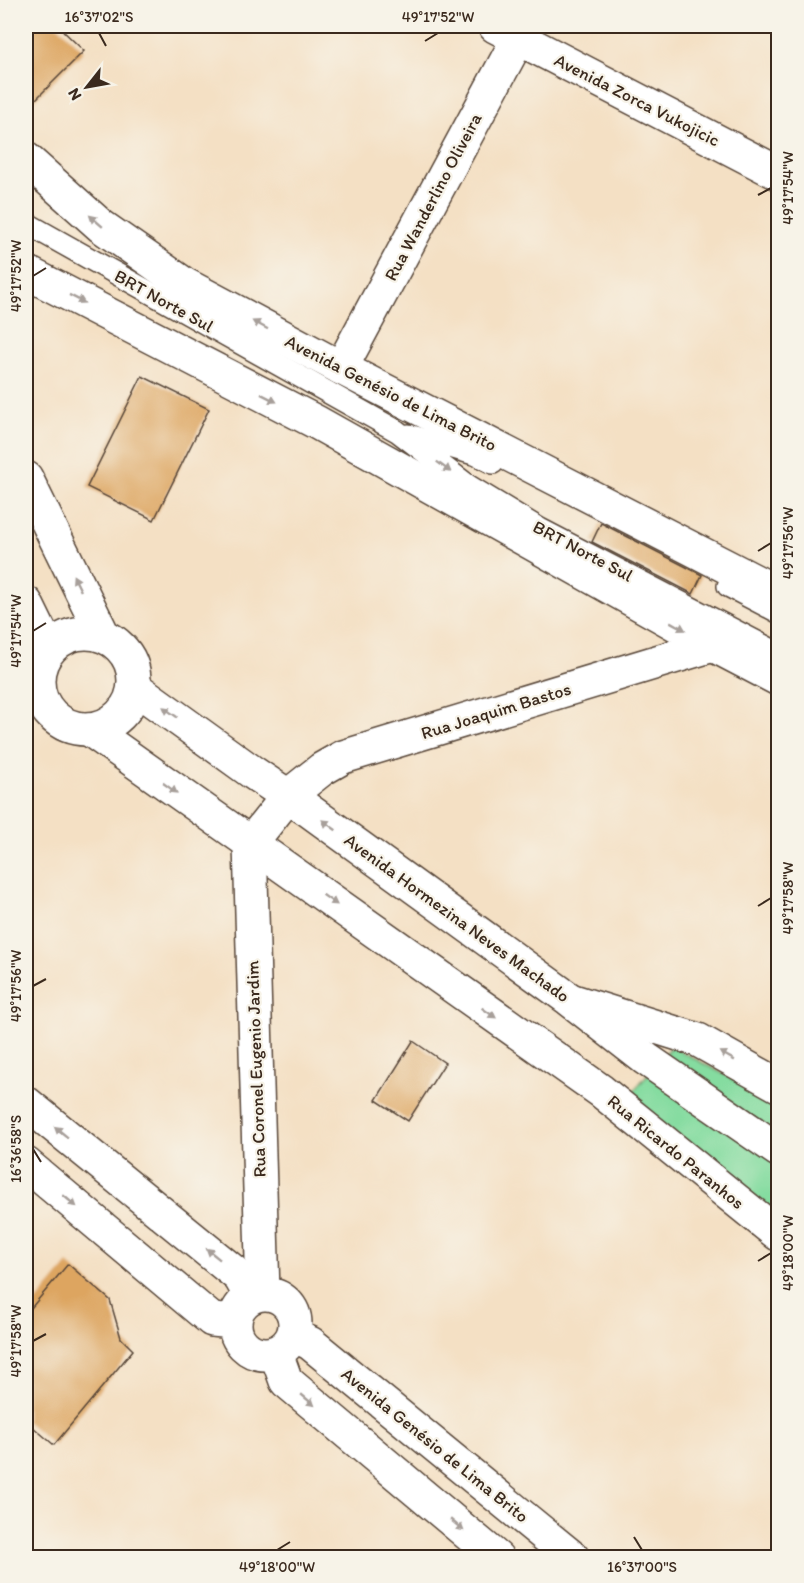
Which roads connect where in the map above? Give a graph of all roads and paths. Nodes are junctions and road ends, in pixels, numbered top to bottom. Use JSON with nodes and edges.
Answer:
{"nodes":[{"id":1,"x":513,"y":30,"type":"edge"},
{"id":2,"x":26,"y":159,"type":"edge"},
{"id":3,"x":778,"y":173,"type":"edge"},
{"id":4,"x":26,"y":223,"type":"edge"},
{"id":5,"x":26,"y":272,"type":"edge"},
{"id":6,"x":341,"y":368,"type":"junction"},
{"id":7,"x":397,"y":431,"type":"junction"},
{"id":8,"x":26,"y":478,"type":"edge"},
{"id":9,"x":778,"y":593,"type":"edge"},
{"id":10,"x":26,"y":603,"type":"edge"},
{"id":11,"x":778,"y":612,"type":"edge"},
{"id":12,"x":103,"y":635,"type":"junction"},
{"id":13,"x":713,"y":645,"type":"junction"},
{"id":14,"x":778,"y":653,"type":"edge"},
{"id":15,"x":38,"y":658,"type":"edge"},
{"id":16,"x":778,"y":679,"type":"edge"},
{"id":17,"x":134,"y":687,"type":"junction"},
{"id":18,"x":38,"y":713,"type":"edge"},
{"id":19,"x":89,"y":729,"type":"junction"},
{"id":20,"x":288,"y":796,"type":"junction"},
{"id":21,"x":250,"y":844,"type":"junction"},
{"id":22,"x":569,"y":999,"type":"junction"},
{"id":23,"x":778,"y":1085,"type":"edge"},
{"id":24,"x":26,"y":1103,"type":"edge"},
{"id":25,"x":778,"y":1150,"type":"edge"},
{"id":26,"x":26,"y":1164,"type":"edge"},
{"id":27,"x":778,"y":1234,"type":"edge"},
{"id":28,"x":249,"y":1304,"type":"junction"},
{"id":29,"x":285,"y":1344,"type":"junction"},
{"id":30,"x":496,"y":1557,"type":"edge"},
{"id":31,"x":573,"y":1557,"type":"edge"}],
"edges":[{"from":1,"to":3,"type":"main road","name":"Avenida Zorca Vukojicic"},
{"from":1,"to":6,"type":"main road","name":"Rua Wanderlino Oliveira"},
{"from":6,"to":2,"type":"main road","name":"Avenida Genésio de Lima Brito","one_way":true},
{"from":4,"to":7,"type":"lane","name":"BRT Norte Sul"},
{"from":5,"to":13,"type":"main road","one_way":true},
{"from":6,"to":9,"type":"main road","name":"Avenida Genésio de Lima Brito"},
{"from":7,"to":11,"type":"lane","name":"BRT Norte Sul"},
{"from":7,"to":14,"type":"lane","name":"BRT Norte Sul","one_way":true},
{"from":12,"to":8,"type":"main road","one_way":true},
{"from":10,"to":15,"type":"main road"},
{"from":12,"to":15,"type":"main road"},
{"from":12,"to":17,"type":"main road"},
{"from":13,"to":16,"type":"main road"},
{"from":13,"to":20,"type":"main road","name":"Rua Joaquim Bastos"},
{"from":15,"to":18,"type":"main road"},
{"from":17,"to":19,"type":"main road"},
{"from":20,"to":17,"type":"main road","name":"Avenida Hormezina Neves Machado","one_way":true},
{"from":18,"to":19,"type":"main road"},
{"from":19,"to":21,"type":"main road","one_way":true},
{"from":20,"to":21,"type":"main road","name":"Rua Joaquim Bastos"},
{"from":22,"to":20,"type":"main road","name":"Avenida Hormezina Neves Machado","one_way":true},
{"from":21,"to":27,"type":"main road","name":"Rua Ricardo Paranhos","one_way":true},
{"from":21,"to":28,"type":"main road","name":"Rua Coronel Eugenio Jardim"},
{"from":23,"to":22,"type":"main road","one_way":true},
{"from":22,"to":25,"type":"main road","name":"Avenida Hormezina Neves Machado"},
{"from":28,"to":24,"type":"main road","one_way":true},
{"from":26,"to":28,"type":"main road","one_way":true},
{"from":28,"to":29,"type":"main road"},
{"from":28,"to":29,"type":"main road"},
{"from":29,"to":30,"type":"main road","one_way":true},
{"from":29,"to":31,"type":"main road","name":"Avenida Genésio de Lima Brito"}]}
